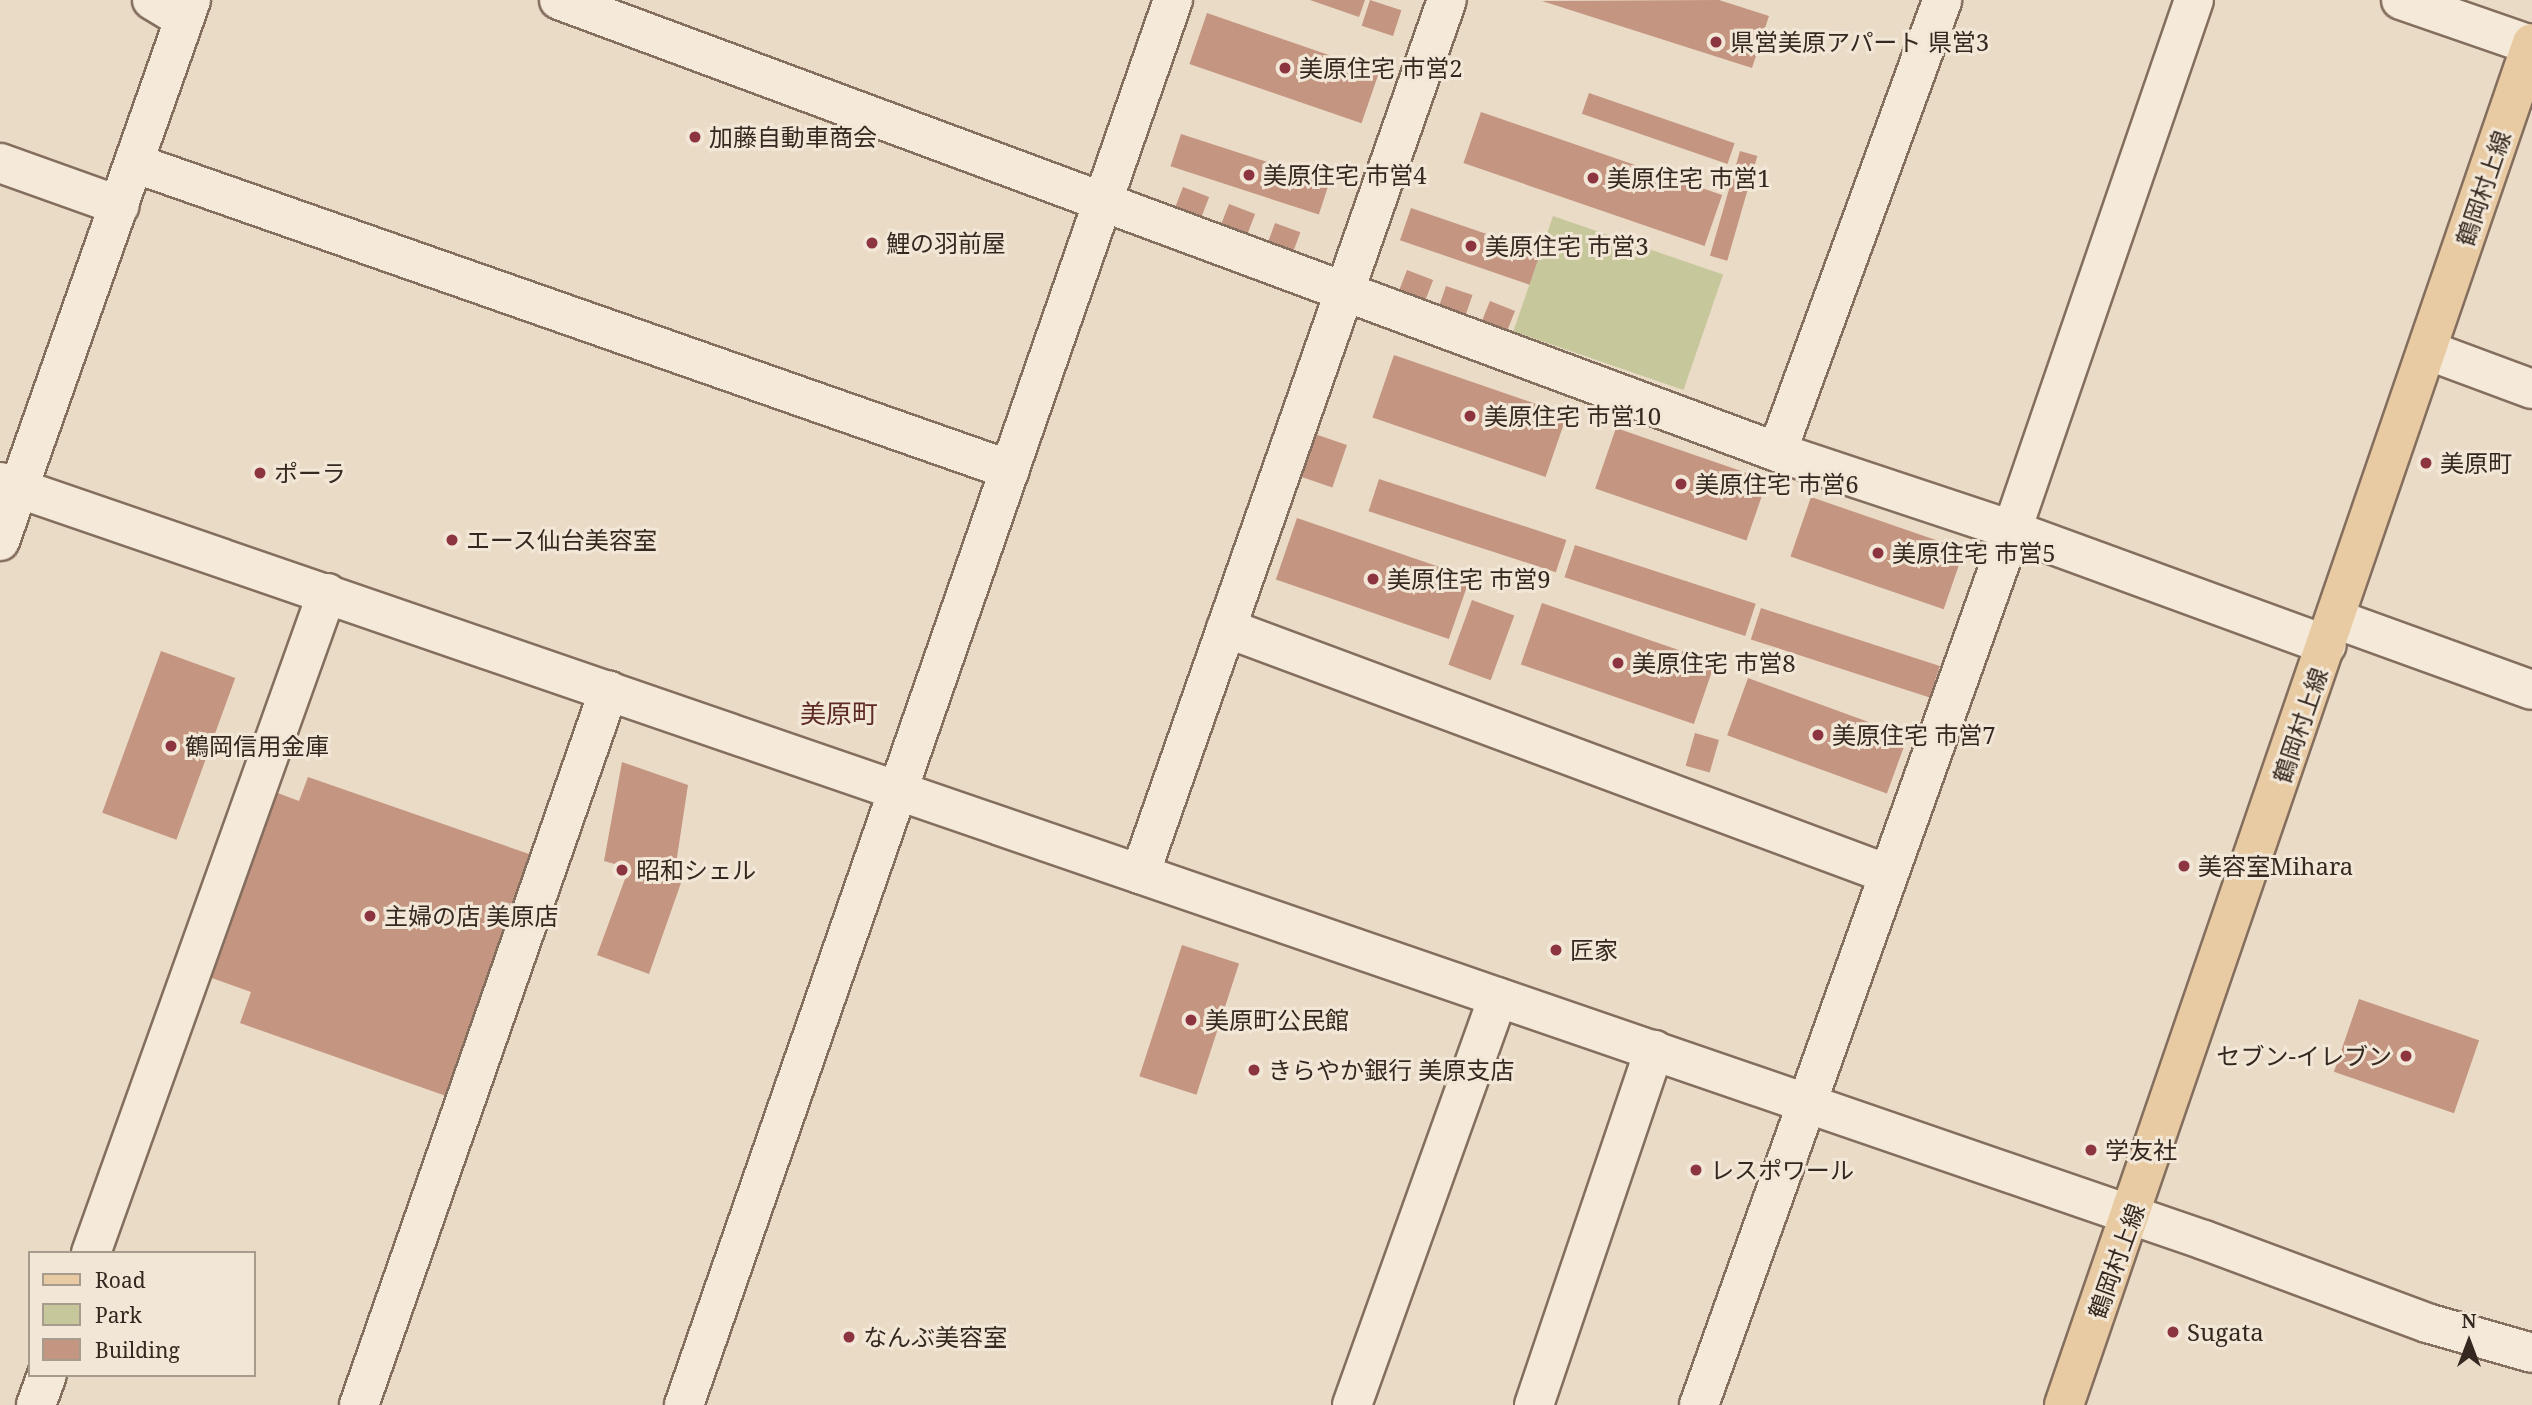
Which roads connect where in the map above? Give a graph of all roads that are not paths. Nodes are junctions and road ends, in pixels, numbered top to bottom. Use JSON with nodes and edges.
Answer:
{"nodes":[{"id":1,"x":152,"y":0,"type":"edge"},
{"id":2,"x":559,"y":0,"type":"edge"},
{"id":3,"x":1174,"y":0,"type":"edge"},
{"id":4,"x":1447,"y":0,"type":"edge"},
{"id":5,"x":1942,"y":0,"type":"edge"},
{"id":6,"x":2194,"y":0,"type":"edge"},
{"id":7,"x":2400,"y":0,"type":"edge"},
{"id":8,"x":188,"y":10,"type":"edge"},
{"id":9,"x":2532,"y":44,"type":"edge"},
{"id":10,"x":0,"y":163,"type":"edge"},
{"id":11,"x":134,"y":163,"type":"junction"},
{"id":12,"x":1103,"y":202,"type":"junction"},
{"id":13,"x":120,"y":206,"type":"junction"},
{"id":14,"x":1345,"y":291,"type":"junction"},
{"id":15,"x":2427,"y":350,"type":"junction"},
{"id":16,"x":2532,"y":389,"type":"edge"},
{"id":17,"x":1777,"y":452,"type":"junction"},
{"id":18,"x":1010,"y":470,"type":"junction"},
{"id":19,"x":9,"y":485,"type":"edge"},
{"id":20,"x":2012,"y":530,"type":"junction"},
{"id":21,"x":0,"y":541,"type":"edge"},
{"id":22,"x":327,"y":593,"type":"junction"},
{"id":23,"x":1226,"y":628,"type":"junction"},
{"id":24,"x":2331,"y":632,"type":"junction"},
{"id":25,"x":609,"y":690,"type":"junction"},
{"id":26,"x":2532,"y":690,"type":"edge"},
{"id":27,"x":899,"y":790,"type":"junction"},
{"id":28,"x":1140,"y":874,"type":"junction"},
{"id":29,"x":1888,"y":874,"type":"junction"},
{"id":30,"x":1497,"y":997,"type":"junction"},
{"id":31,"x":1654,"y":1050,"type":"junction"},
{"id":32,"x":1808,"y":1104,"type":"junction"},
{"id":33,"x":2133,"y":1215,"type":"junction"},
{"id":34,"x":92,"y":1251,"type":"edge"},
{"id":35,"x":2532,"y":1353,"type":"edge"},
{"id":36,"x":46,"y":1377,"type":"edge"},
{"id":37,"x":36,"y":1405,"type":"edge"},
{"id":38,"x":359,"y":1405,"type":"edge"},
{"id":39,"x":684,"y":1405,"type":"edge"},
{"id":40,"x":1352,"y":1405,"type":"edge"},
{"id":41,"x":1534,"y":1405,"type":"edge"},
{"id":42,"x":1699,"y":1405,"type":"edge"},
{"id":43,"x":2064,"y":1405,"type":"edge"}],
"edges":[{"from":1,"to":8,"type":"street"},
{"from":2,"to":12,"type":"street"},
{"from":3,"to":12,"type":"street"},
{"from":4,"to":14,"type":"street"},
{"from":5,"to":17,"type":"street"},
{"from":6,"to":20,"type":"street"},
{"from":7,"to":9,"type":"street"},
{"from":8,"to":11,"type":"street"},
{"from":9,"to":15,"type":"main road","name":"鶴岡村上線"},
{"from":10,"to":13,"type":"street"},
{"from":11,"to":13,"type":"street"},
{"from":11,"to":18,"type":"street"},
{"from":12,"to":14,"type":"street"},
{"from":12,"to":18,"type":"street"},
{"from":13,"to":19,"type":"street"},
{"from":14,"to":17,"type":"street"},
{"from":14,"to":23,"type":"street"},
{"from":15,"to":16,"type":"street"},
{"from":15,"to":24,"type":"main road","name":"鶴岡村上線"},
{"from":17,"to":20,"type":"street"},
{"from":18,"to":27,"type":"street"},
{"from":19,"to":21,"type":"street"},
{"from":19,"to":22,"type":"street"},
{"from":20,"to":24,"type":"street"},
{"from":20,"to":29,"type":"street"},
{"from":22,"to":25,"type":"street"},
{"from":22,"to":34,"type":"street"},
{"from":23,"to":28,"type":"street"},
{"from":23,"to":29,"type":"street"},
{"from":24,"to":26,"type":"street"},
{"from":24,"to":33,"type":"main road","name":"鶴岡村上線"},
{"from":25,"to":27,"type":"street"},
{"from":25,"to":38,"type":"street"},
{"from":27,"to":28,"type":"street"},
{"from":27,"to":39,"type":"street"},
{"from":28,"to":30,"type":"street"},
{"from":29,"to":32,"type":"street"},
{"from":30,"to":31,"type":"street"},
{"from":30,"to":40,"type":"street"},
{"from":31,"to":32,"type":"street"},
{"from":31,"to":41,"type":"street"},
{"from":32,"to":33,"type":"street"},
{"from":32,"to":42,"type":"street"},
{"from":33,"to":35,"type":"street"},
{"from":33,"to":43,"type":"main road","name":"鶴岡村上線"},
{"from":36,"to":37,"type":"street"}]}
